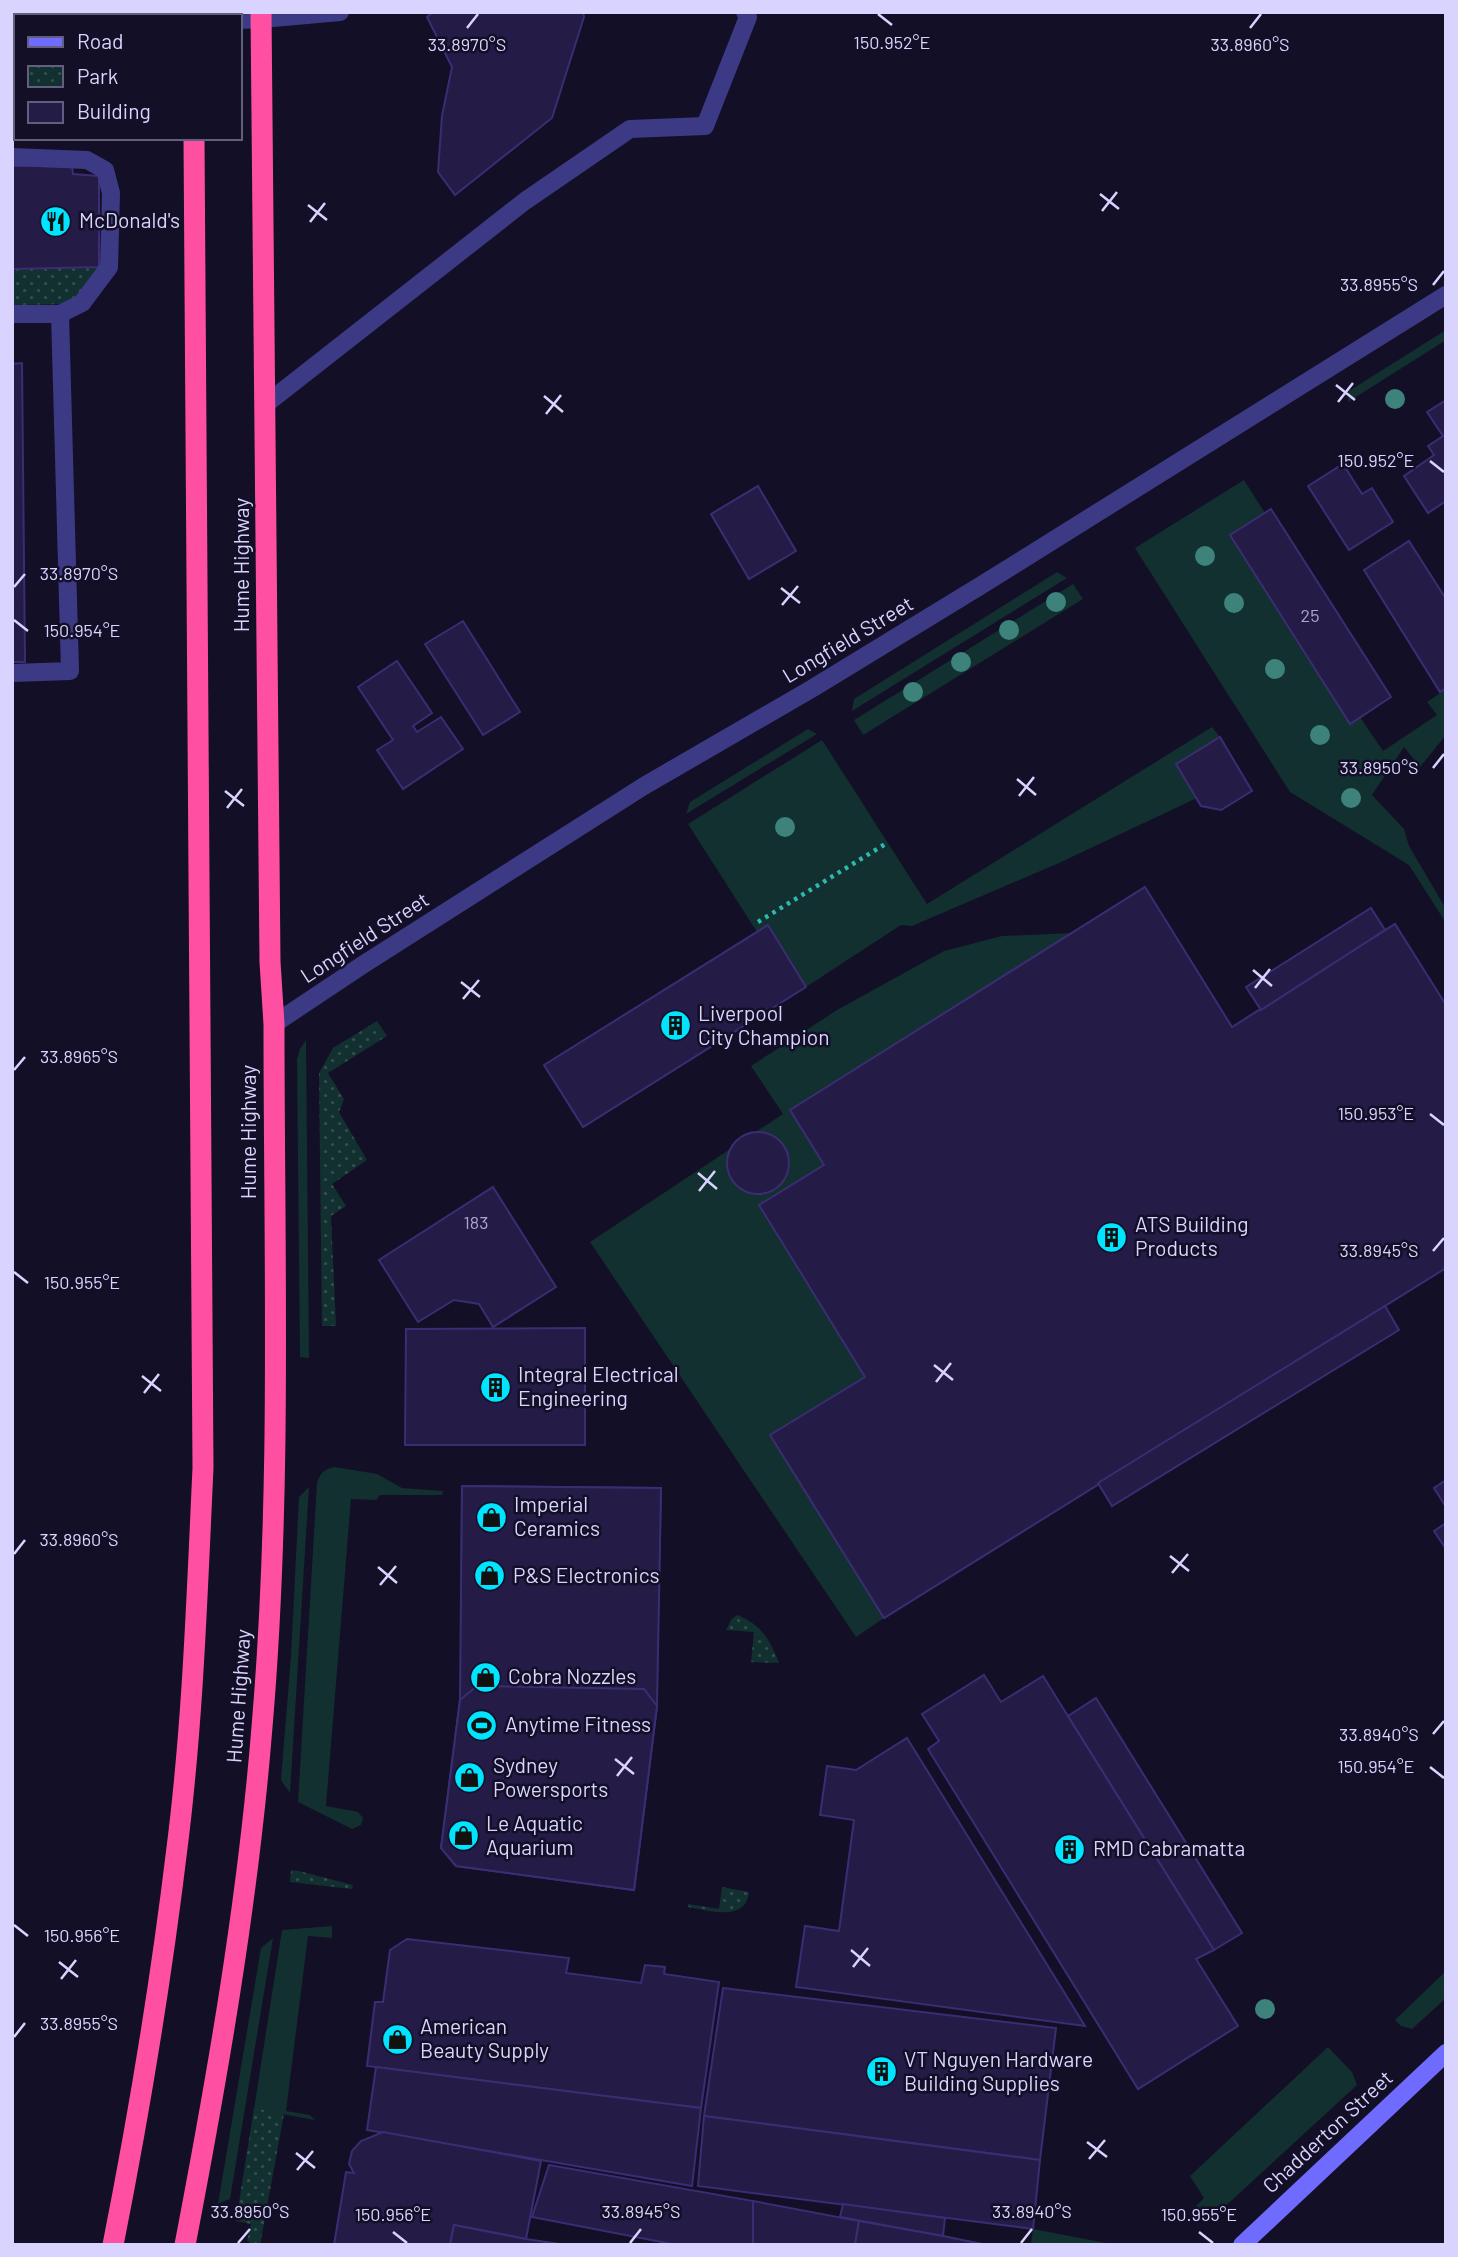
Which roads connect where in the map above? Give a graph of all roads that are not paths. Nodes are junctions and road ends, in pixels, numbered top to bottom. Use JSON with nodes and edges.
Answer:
{"nodes":[{"id":1,"x":340,"y":12,"type":"edge"},
{"id":2,"x":745,"y":12,"type":"edge"},
{"id":3,"x":261,"y":15,"type":"edge"},
{"id":4,"x":242,"y":20,"type":"edge"},
{"id":5,"x":194,"y":140,"type":"edge"},
{"id":6,"x":12,"y":157,"type":"edge"},
{"id":7,"x":1446,"y":295,"type":"edge"},
{"id":8,"x":12,"y":314,"type":"edge"},
{"id":9,"x":60,"y":314,"type":"junction"},
{"id":10,"x":266,"y":404,"type":"junction"},
{"id":11,"x":12,"y":673,"type":"edge"},
{"id":12,"x":274,"y":1024,"type":"junction"},
{"id":13,"x":1446,"y":2053,"type":"edge"},
{"id":14,"x":113,"y":2245,"type":"edge"},
{"id":15,"x":185,"y":2245,"type":"edge"},
{"id":16,"x":1242,"y":2245,"type":"edge"}],
"edges":[{"from":1,"to":3,"type":"street"},
{"from":2,"to":10,"type":"street"},
{"from":3,"to":4,"type":"street"},
{"from":3,"to":10,"type":"highway","name":"Hume Highway"},
{"from":5,"to":14,"type":"highway"},
{"from":6,"to":9,"type":"street"},
{"from":7,"to":12,"type":"street","name":"Longfield Street"},
{"from":8,"to":9,"type":"street"},
{"from":9,"to":11,"type":"street"},
{"from":10,"to":12,"type":"highway","name":"Hume Highway"},
{"from":12,"to":15,"type":"highway","name":"Hume Highway"},
{"from":13,"to":16,"type":"street","name":"Chadderton Street"}]}
